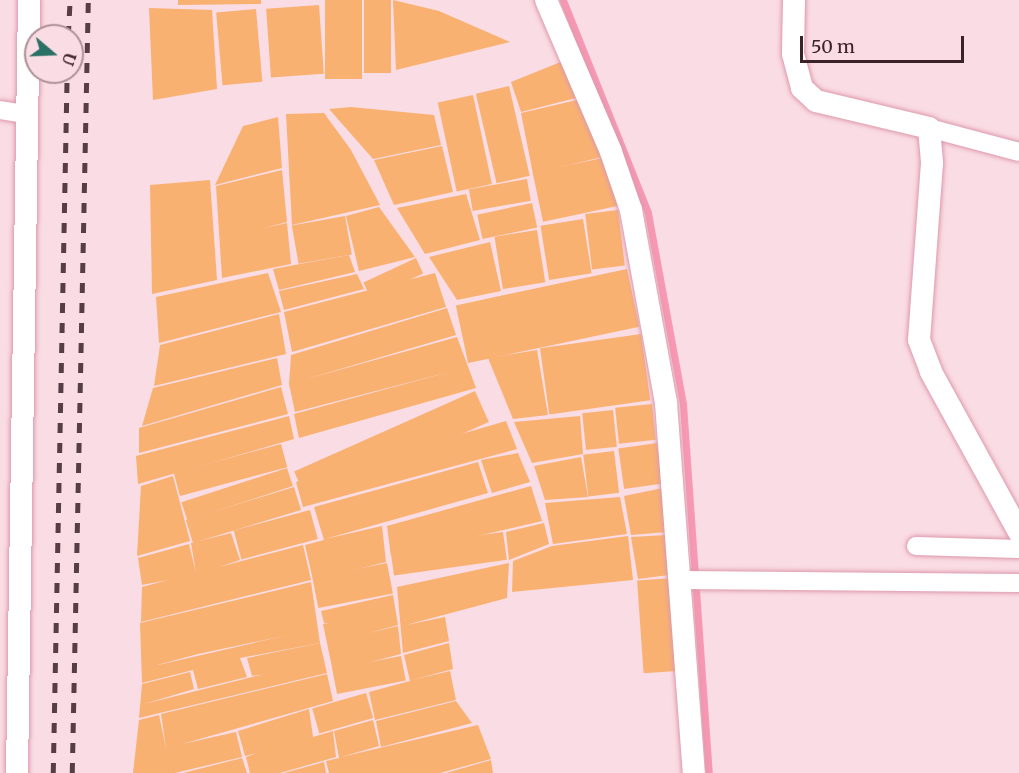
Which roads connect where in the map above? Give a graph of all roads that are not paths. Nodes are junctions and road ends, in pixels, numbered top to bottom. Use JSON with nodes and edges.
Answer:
{"nodes":[{"id":1,"x":28,"y":0,"type":"edge"},
{"id":2,"x":546,"y":0,"type":"edge"},
{"id":3,"x":794,"y":0,"type":"edge"},
{"id":4,"x":0,"y":110,"type":"edge"},
{"id":5,"x":25,"y":114,"type":"junction"},
{"id":6,"x":929,"y":128,"type":"junction"},
{"id":7,"x":1019,"y":152,"type":"edge"},
{"id":8,"x":1019,"y":532,"type":"edge"},
{"id":9,"x":916,"y":546,"type":"dead end"},
{"id":10,"x":1019,"y":549,"type":"edge"},
{"id":11,"x":683,"y":580,"type":"junction"},
{"id":12,"x":1019,"y":583,"type":"edge"},
{"id":13,"x":17,"y":773,"type":"edge"},
{"id":14,"x":694,"y":773,"type":"edge"}],
"edges":[{"from":1,"to":5,"type":"street"},
{"from":2,"to":11,"type":"street"},
{"from":3,"to":6,"type":"street"},
{"from":4,"to":5,"type":"street"},
{"from":5,"to":13,"type":"street"},
{"from":6,"to":7,"type":"street"},
{"from":6,"to":8,"type":"street"},
{"from":9,"to":10,"type":"street"},
{"from":11,"to":12,"type":"street"},
{"from":11,"to":14,"type":"street"}]}
